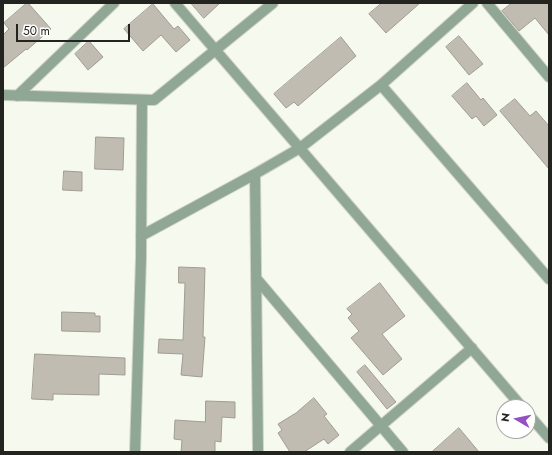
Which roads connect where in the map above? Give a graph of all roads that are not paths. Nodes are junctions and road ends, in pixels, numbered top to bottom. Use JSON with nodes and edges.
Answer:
{"nodes":[{"id":1,"x":114,"y":3,"type":"edge"},
{"id":2,"x":175,"y":3,"type":"edge"},
{"id":3,"x":273,"y":3,"type":"edge"},
{"id":4,"x":473,"y":3,"type":"edge"},
{"id":5,"x":487,"y":3,"type":"edge"},
{"id":6,"x":215,"y":50,"type":"junction"},
{"id":7,"x":549,"y":77,"type":"edge"},
{"id":8,"x":381,"y":85,"type":"junction"},
{"id":9,"x":3,"y":95,"type":"edge"},
{"id":10,"x":17,"y":96,"type":"junction"},
{"id":11,"x":142,"y":100,"type":"junction"},
{"id":12,"x":300,"y":148,"type":"junction"},
{"id":13,"x":255,"y":174,"type":"junction"},
{"id":14,"x":141,"y":236,"type":"junction"},
{"id":15,"x":256,"y":278,"type":"junction"},
{"id":16,"x":549,"y":279,"type":"edge"},
{"id":17,"x":472,"y":348,"type":"junction"},
{"id":18,"x":515,"y":399,"type":"edge"},
{"id":19,"x":536,"y":423,"type":"edge"},
{"id":20,"x":382,"y":425,"type":"junction"},
{"id":21,"x":549,"y":438,"type":"edge"},
{"id":22,"x":135,"y":452,"type":"edge"},
{"id":23,"x":258,"y":452,"type":"edge"},
{"id":24,"x":350,"y":452,"type":"edge"},
{"id":25,"x":403,"y":452,"type":"edge"}],
"edges":[{"from":1,"to":10,"type":"street"},
{"from":2,"to":6,"type":"street"},
{"from":3,"to":6,"type":"street"},
{"from":4,"to":8,"type":"street"},
{"from":5,"to":7,"type":"street"},
{"from":6,"to":11,"type":"street"},
{"from":6,"to":12,"type":"street"},
{"from":8,"to":12,"type":"street"},
{"from":8,"to":16,"type":"street"},
{"from":9,"to":10,"type":"street"},
{"from":10,"to":11,"type":"street"},
{"from":11,"to":14,"type":"street"},
{"from":12,"to":13,"type":"street"},
{"from":12,"to":17,"type":"street"},
{"from":13,"to":14,"type":"street"},
{"from":13,"to":15,"type":"street"},
{"from":14,"to":22,"type":"street"},
{"from":15,"to":20,"type":"street"},
{"from":15,"to":23,"type":"street"},
{"from":17,"to":18,"type":"street"},
{"from":17,"to":20,"type":"street"},
{"from":19,"to":21,"type":"street"},
{"from":20,"to":24,"type":"street"},
{"from":20,"to":25,"type":"street"}]}
